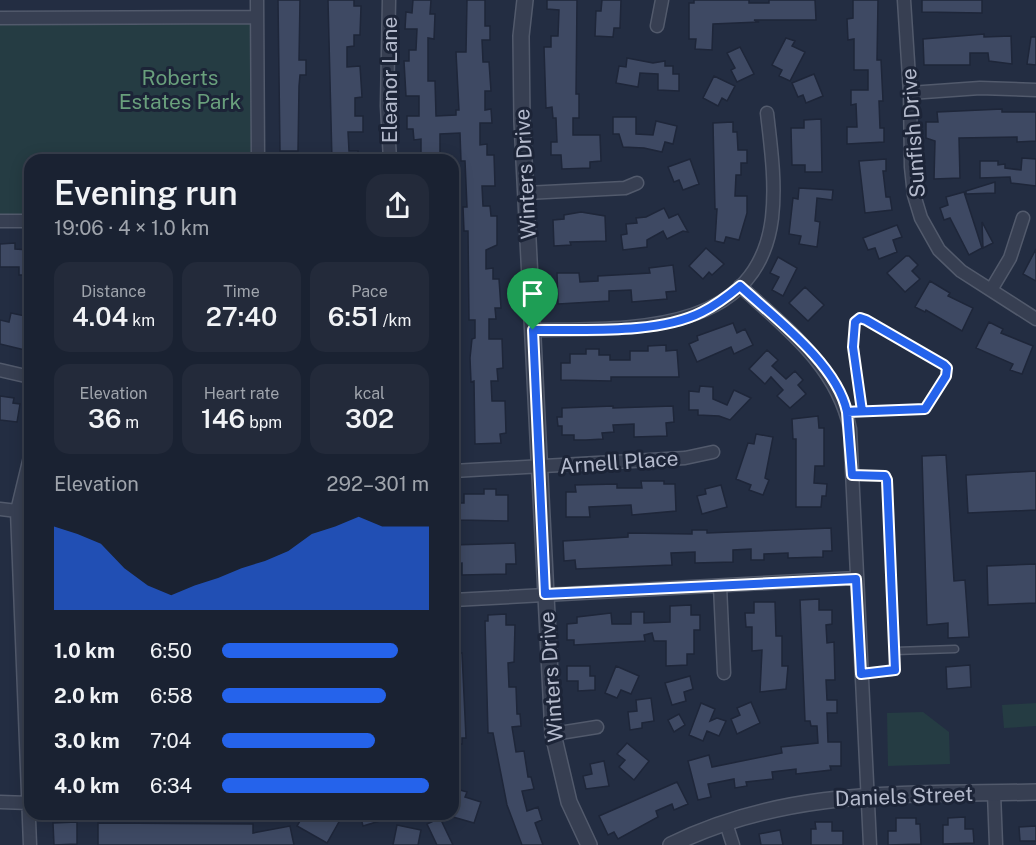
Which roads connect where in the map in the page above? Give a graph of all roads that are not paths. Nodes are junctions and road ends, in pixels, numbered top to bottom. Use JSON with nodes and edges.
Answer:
{"nodes":[{"id":1,"x":257,"y":0,"type":"edge"},
{"id":2,"x":389,"y":0,"type":"edge"},
{"id":3,"x":525,"y":0,"type":"edge"},
{"id":4,"x":662,"y":0,"type":"edge"},
{"id":5,"x":904,"y":0,"type":"edge"},
{"id":6,"x":257,"y":17,"type":"junction"},
{"id":7,"x":0,"y":18,"type":"edge"},
{"id":8,"x":657,"y":26,"type":"dead end"},
{"id":9,"x":1036,"y":90,"type":"edge"},
{"id":10,"x":910,"y":93,"type":"junction"},
{"id":11,"x":767,"y":113,"type":"dead end"},
{"id":12,"x":258,"y":154,"type":"edge"},
{"id":13,"x":390,"y":154,"type":"edge"},
{"id":14,"x":637,"y":183,"type":"dead end"},
{"id":15,"x":526,"y":193,"type":"junction"},
{"id":16,"x":1023,"y":218,"type":"dead end"},
{"id":17,"x":0,"y":221,"type":"edge"},
{"id":18,"x":24,"y":221,"type":"edge"},
{"id":19,"x":740,"y":286,"type":"junction"},
{"id":20,"x":991,"y":290,"type":"junction"},
{"id":21,"x":1036,"y":319,"type":"edge"},
{"id":22,"x":533,"y":330,"type":"junction"},
{"id":23,"x":0,"y":370,"type":"edge"},
{"id":24,"x":24,"y":376,"type":"edge"},
{"id":25,"x":862,"y":411,"type":"junction"},
{"id":26,"x":847,"y":412,"type":"junction"},
{"id":27,"x":713,"y":452,"type":"dead end"},
{"id":28,"x":538,"y":467,"type":"junction"},
{"id":29,"x":459,"y":471,"type":"edge"},
{"id":30,"x":852,"y":475,"type":"junction"},
{"id":31,"x":24,"y":482,"type":"edge"},
{"id":32,"x":0,"y":509,"type":"edge"},
{"id":33,"x":17,"y":511,"type":"junction"},
{"id":34,"x":856,"y":579,"type":"junction"},
{"id":35,"x":720,"y":586,"type":"junction"},
{"id":36,"x":545,"y":594,"type":"junction"},
{"id":37,"x":459,"y":600,"type":"edge"},
{"id":38,"x":955,"y":649,"type":"dead end"},
{"id":39,"x":895,"y":651,"type":"junction"},
{"id":40,"x":724,"y":673,"type":"dead end"},
{"id":41,"x":861,"y":674,"type":"junction"},
{"id":42,"x":24,"y":681,"type":"edge"},
{"id":43,"x":597,"y":727,"type":"dead end"},
{"id":44,"x":553,"y":734,"type":"junction"},
{"id":45,"x":1036,"y":792,"type":"edge"},
{"id":46,"x":994,"y":793,"type":"junction"},
{"id":47,"x":867,"y":794,"type":"junction"},
{"id":48,"x":0,"y":802,"type":"edge"},
{"id":49,"x":24,"y":803,"type":"edge"},
{"id":50,"x":29,"y":820,"type":"edge"},
{"id":51,"x":726,"y":823,"type":"junction"},
{"id":52,"x":30,"y":845,"type":"edge"},
{"id":53,"x":589,"y":845,"type":"edge"},
{"id":54,"x":671,"y":845,"type":"edge"},
{"id":55,"x":733,"y":845,"type":"edge"},
{"id":56,"x":870,"y":845,"type":"edge"},
{"id":57,"x":996,"y":845,"type":"edge"}],
"edges":[{"from":1,"to":6,"type":"street"},
{"from":2,"to":13,"type":"street","name":"Eleanor Lane"},
{"from":3,"to":15,"type":"street","name":"Winters Drive"},
{"from":4,"to":8,"type":"street"},
{"from":5,"to":10,"type":"street","name":"Sunfish Drive"},
{"from":6,"to":7,"type":"street"},
{"from":6,"to":12,"type":"street"},
{"from":9,"to":10,"type":"street"},
{"from":10,"to":20,"type":"street","name":"Sunfish Drive"},
{"from":11,"to":19,"type":"street"},
{"from":14,"to":15,"type":"street"},
{"from":15,"to":22,"type":"street","name":"Winters Drive"},
{"from":16,"to":20,"type":"street"},
{"from":17,"to":18,"type":"street"},
{"from":19,"to":22,"type":"street"},
{"from":19,"to":26,"type":"street"},
{"from":20,"to":21,"type":"street","name":"Sunfish Drive"},
{"from":22,"to":28,"type":"street","name":"Winters Drive"},
{"from":23,"to":24,"type":"street"},
{"from":25,"to":25,"type":"lane"},
{"from":25,"to":26,"type":"lane"},
{"from":26,"to":30,"type":"street"},
{"from":27,"to":28,"type":"street","name":"Arnell Place"},
{"from":28,"to":29,"type":"street","name":"Arnell Place"},
{"from":28,"to":36,"type":"street","name":"Winters Drive"},
{"from":30,"to":34,"type":"street"},
{"from":30,"to":39,"type":"lane"},
{"from":31,"to":33,"type":"street"},
{"from":32,"to":33,"type":"street"},
{"from":33,"to":42,"type":"street"},
{"from":34,"to":35,"type":"street"},
{"from":34,"to":41,"type":"street"},
{"from":35,"to":36,"type":"street"},
{"from":35,"to":40,"type":"street"},
{"from":36,"to":37,"type":"street"},
{"from":36,"to":44,"type":"street","name":"Winters Drive"},
{"from":38,"to":39,"type":"lane"},
{"from":39,"to":41,"type":"lane"},
{"from":41,"to":47,"type":"street"},
{"from":43,"to":44,"type":"street"},
{"from":44,"to":53,"type":"street","name":"Winters Drive"},
{"from":45,"to":46,"type":"street","name":"Daniels Street"},
{"from":46,"to":47,"type":"street","name":"Daniels Street"},
{"from":46,"to":57,"type":"street"},
{"from":47,"to":51,"type":"street","name":"Daniels Street"},
{"from":47,"to":56,"type":"street"},
{"from":48,"to":49,"type":"street"},
{"from":50,"to":52,"type":"street"},
{"from":51,"to":54,"type":"street","name":"Daniels Street"},
{"from":51,"to":55,"type":"street"}]}
